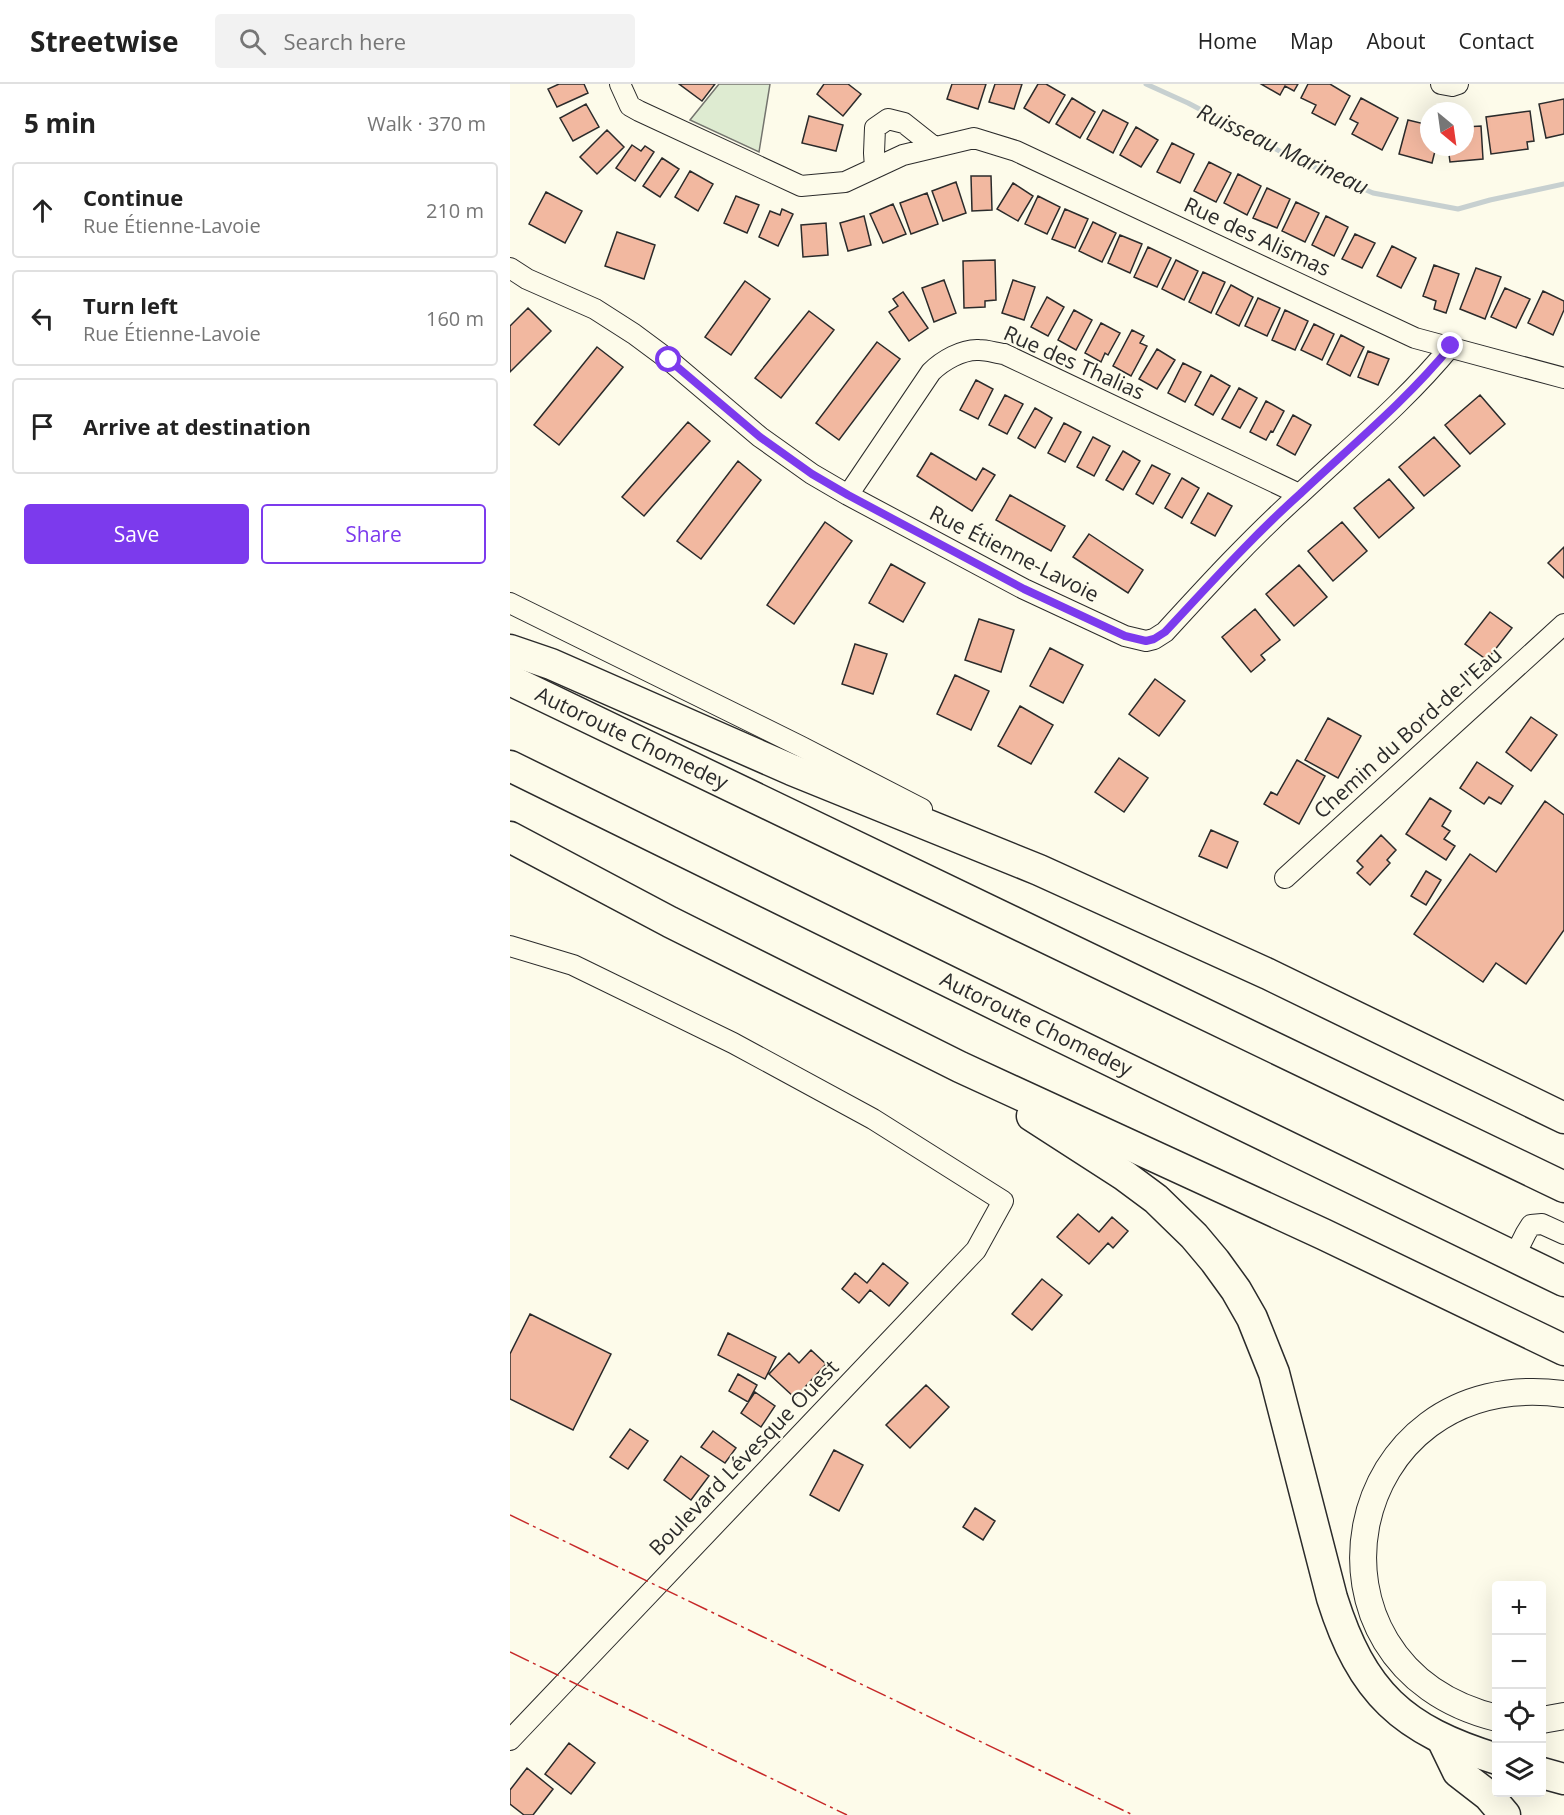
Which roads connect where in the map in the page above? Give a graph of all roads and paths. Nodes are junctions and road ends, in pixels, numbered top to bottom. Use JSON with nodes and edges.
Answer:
{"nodes":[{"id":1,"x":620,"y":84,"type":"edge"},
{"id":2,"x":933,"y":147,"type":"junction"},
{"id":3,"x":875,"y":168,"type":"junction"},
{"id":4,"x":510,"y":268,"type":"edge"},
{"id":5,"x":1451,"y":346,"type":"junction"},
{"id":6,"x":1564,"y":378,"type":"edge"},
{"id":7,"x":1299,"y":494,"type":"junction"},
{"id":8,"x":848,"y":495,"type":"junction"},
{"id":9,"x":510,"y":603,"type":"edge"},
{"id":10,"x":1564,"y":624,"type":"edge"},
{"id":11,"x":510,"y":650,"type":"edge"},
{"id":12,"x":510,"y":680,"type":"edge"},
{"id":13,"x":510,"y":766,"type":"edge"},
{"id":14,"x":510,"y":837,"type":"edge"},
{"id":15,"x":1039,"y":870,"type":"junction"},
{"id":16,"x":1285,"y":878,"type":"dead end"},
{"id":17,"x":510,"y":946,"type":"edge"},
{"id":18,"x":960,"y":1067,"type":"junction"},
{"id":19,"x":1564,"y":1118,"type":"edge"},
{"id":20,"x":1564,"y":1187,"type":"edge"},
{"id":21,"x":1564,"y":1234,"type":"edge"},
{"id":22,"x":1514,"y":1257,"type":"junction"},
{"id":23,"x":1564,"y":1281,"type":"edge"},
{"id":24,"x":1564,"y":1350,"type":"edge"},
{"id":25,"x":1564,"y":1394,"type":"edge"},
{"id":26,"x":1564,"y":1716,"type":"edge"},
{"id":27,"x":1492,"y":1717,"type":"edge"},
{"id":28,"x":1546,"y":1719,"type":"edge"},
{"id":29,"x":510,"y":1740,"type":"edge"},
{"id":30,"x":1443,"y":1741,"type":"junction"},
{"id":31,"x":1492,"y":1757,"type":"edge"},
{"id":32,"x":1546,"y":1774,"type":"edge"},
{"id":33,"x":1564,"y":1779,"type":"edge"},
{"id":34,"x":1505,"y":1815,"type":"edge"}],
"edges":[{"from":1,"to":3,"type":"street","name":"Rue des Alismas"},
{"from":2,"to":3,"type":"street","name":"Rue des Alismas"},
{"from":2,"to":3,"type":"street"},
{"from":2,"to":5,"type":"street","name":"Rue des Alismas"},
{"from":4,"to":8,"type":"street","name":"Rue Étienne-Lavoie"},
{"from":5,"to":6,"type":"street","name":"Rue des Alismas"},
{"from":5,"to":7,"type":"street","name":"Rue Étienne-Lavoie"},
{"from":7,"to":8,"type":"street","name":"Rue Étienne-Lavoie"},
{"from":7,"to":8,"type":"street","name":"Rue des Thalias"},
{"from":9,"to":15,"type":"street"},
{"from":10,"to":16,"type":"street","name":"Chemin du Bord-de-l'Eau"},
{"from":11,"to":15,"type":"highway"},
{"from":12,"to":20,"type":"highway","name":"Autoroute Chomedey"},
{"from":13,"to":22,"type":"highway","name":"Autoroute Chomedey"},
{"from":14,"to":18,"type":"highway"},
{"from":15,"to":19,"type":"highway"},
{"from":17,"to":29,"type":"street","name":"Boulevard Lévesque Ouest"},
{"from":18,"to":24,"type":"highway"},
{"from":18,"to":30,"type":"highway"},
{"from":21,"to":22,"type":"street"},
{"from":22,"to":23,"type":"highway","name":"Autoroute Chomedey"},
{"from":25,"to":27,"type":"main road"},
{"from":26,"to":28,"type":"main road"},
{"from":30,"to":31,"type":"highway"},
{"from":30,"to":34,"type":"highway"},
{"from":32,"to":33,"type":"highway"}]}
